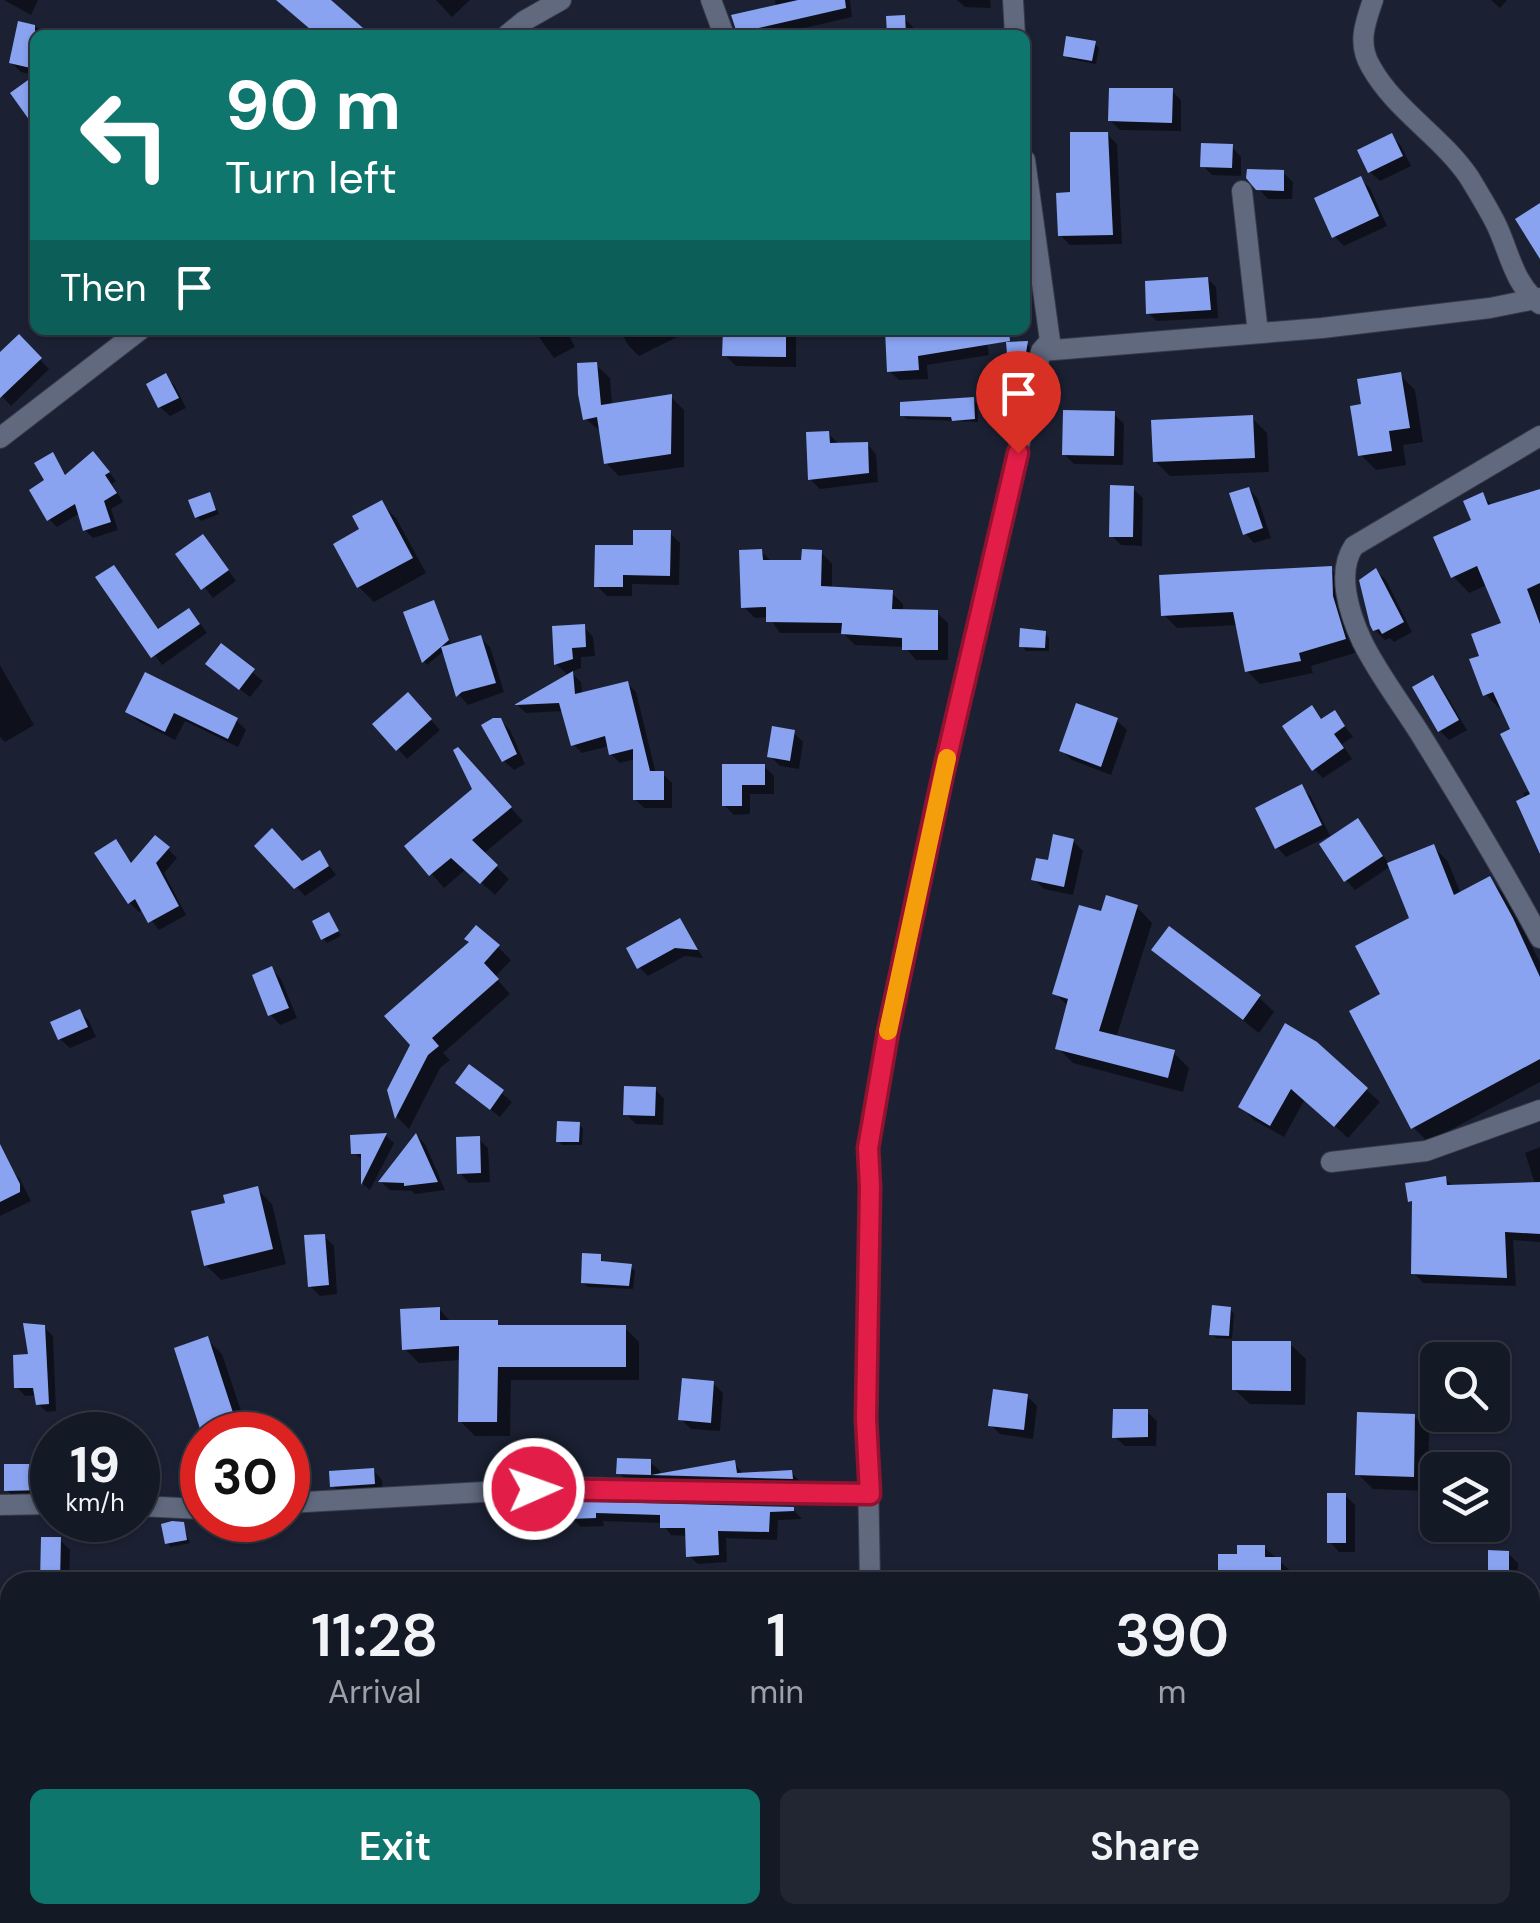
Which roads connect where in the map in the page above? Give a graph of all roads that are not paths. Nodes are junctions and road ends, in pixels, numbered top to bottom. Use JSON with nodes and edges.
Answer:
{"nodes":[{"id":1,"x":561,"y":0,"type":"edge"},
{"id":2,"x":711,"y":0,"type":"edge"},
{"id":3,"x":1013,"y":0,"type":"edge"},
{"id":4,"x":1373,"y":0,"type":"edge"},
{"id":5,"x":513,"y":30,"type":"edge"},
{"id":6,"x":722,"y":30,"type":"edge"},
{"id":7,"x":1016,"y":30,"type":"edge"},
{"id":8,"x":1242,"y":192,"type":"dead end"},
{"id":9,"x":1030,"y":196,"type":"edge"},
{"id":10,"x":1538,"y":301,"type":"edge"},
{"id":11,"x":1258,"y":333,"type":"junction"},
{"id":12,"x":134,"y":335,"type":"edge"},
{"id":13,"x":1041,"y":352,"type":"junction"},
{"id":14,"x":1540,"y":436,"type":"edge"},
{"id":15,"x":0,"y":438,"type":"edge"},
{"id":16,"x":1540,"y":938,"type":"edge"},
{"id":17,"x":1540,"y":1110,"type":"edge"},
{"id":18,"x":1331,"y":1162,"type":"dead end"},
{"id":19,"x":870,"y":1494,"type":"junction"},
{"id":20,"x":310,"y":1502,"type":"edge"},
{"id":21,"x":30,"y":1504,"type":"edge"},
{"id":22,"x":0,"y":1505,"type":"edge"},
{"id":23,"x":870,"y":1572,"type":"edge"}],
"edges":[{"from":1,"to":5,"type":"street"},
{"from":2,"to":6,"type":"street"},
{"from":3,"to":7,"type":"street"},
{"from":4,"to":10,"type":"street"},
{"from":8,"to":11,"type":"street"},
{"from":9,"to":13,"type":"street"},
{"from":10,"to":11,"type":"street"},
{"from":11,"to":13,"type":"street"},
{"from":12,"to":15,"type":"street"},
{"from":13,"to":19,"type":"street"},
{"from":14,"to":16,"type":"street"},
{"from":17,"to":18,"type":"street"},
{"from":19,"to":20,"type":"street"},
{"from":19,"to":23,"type":"street"},
{"from":21,"to":22,"type":"street"}]}
